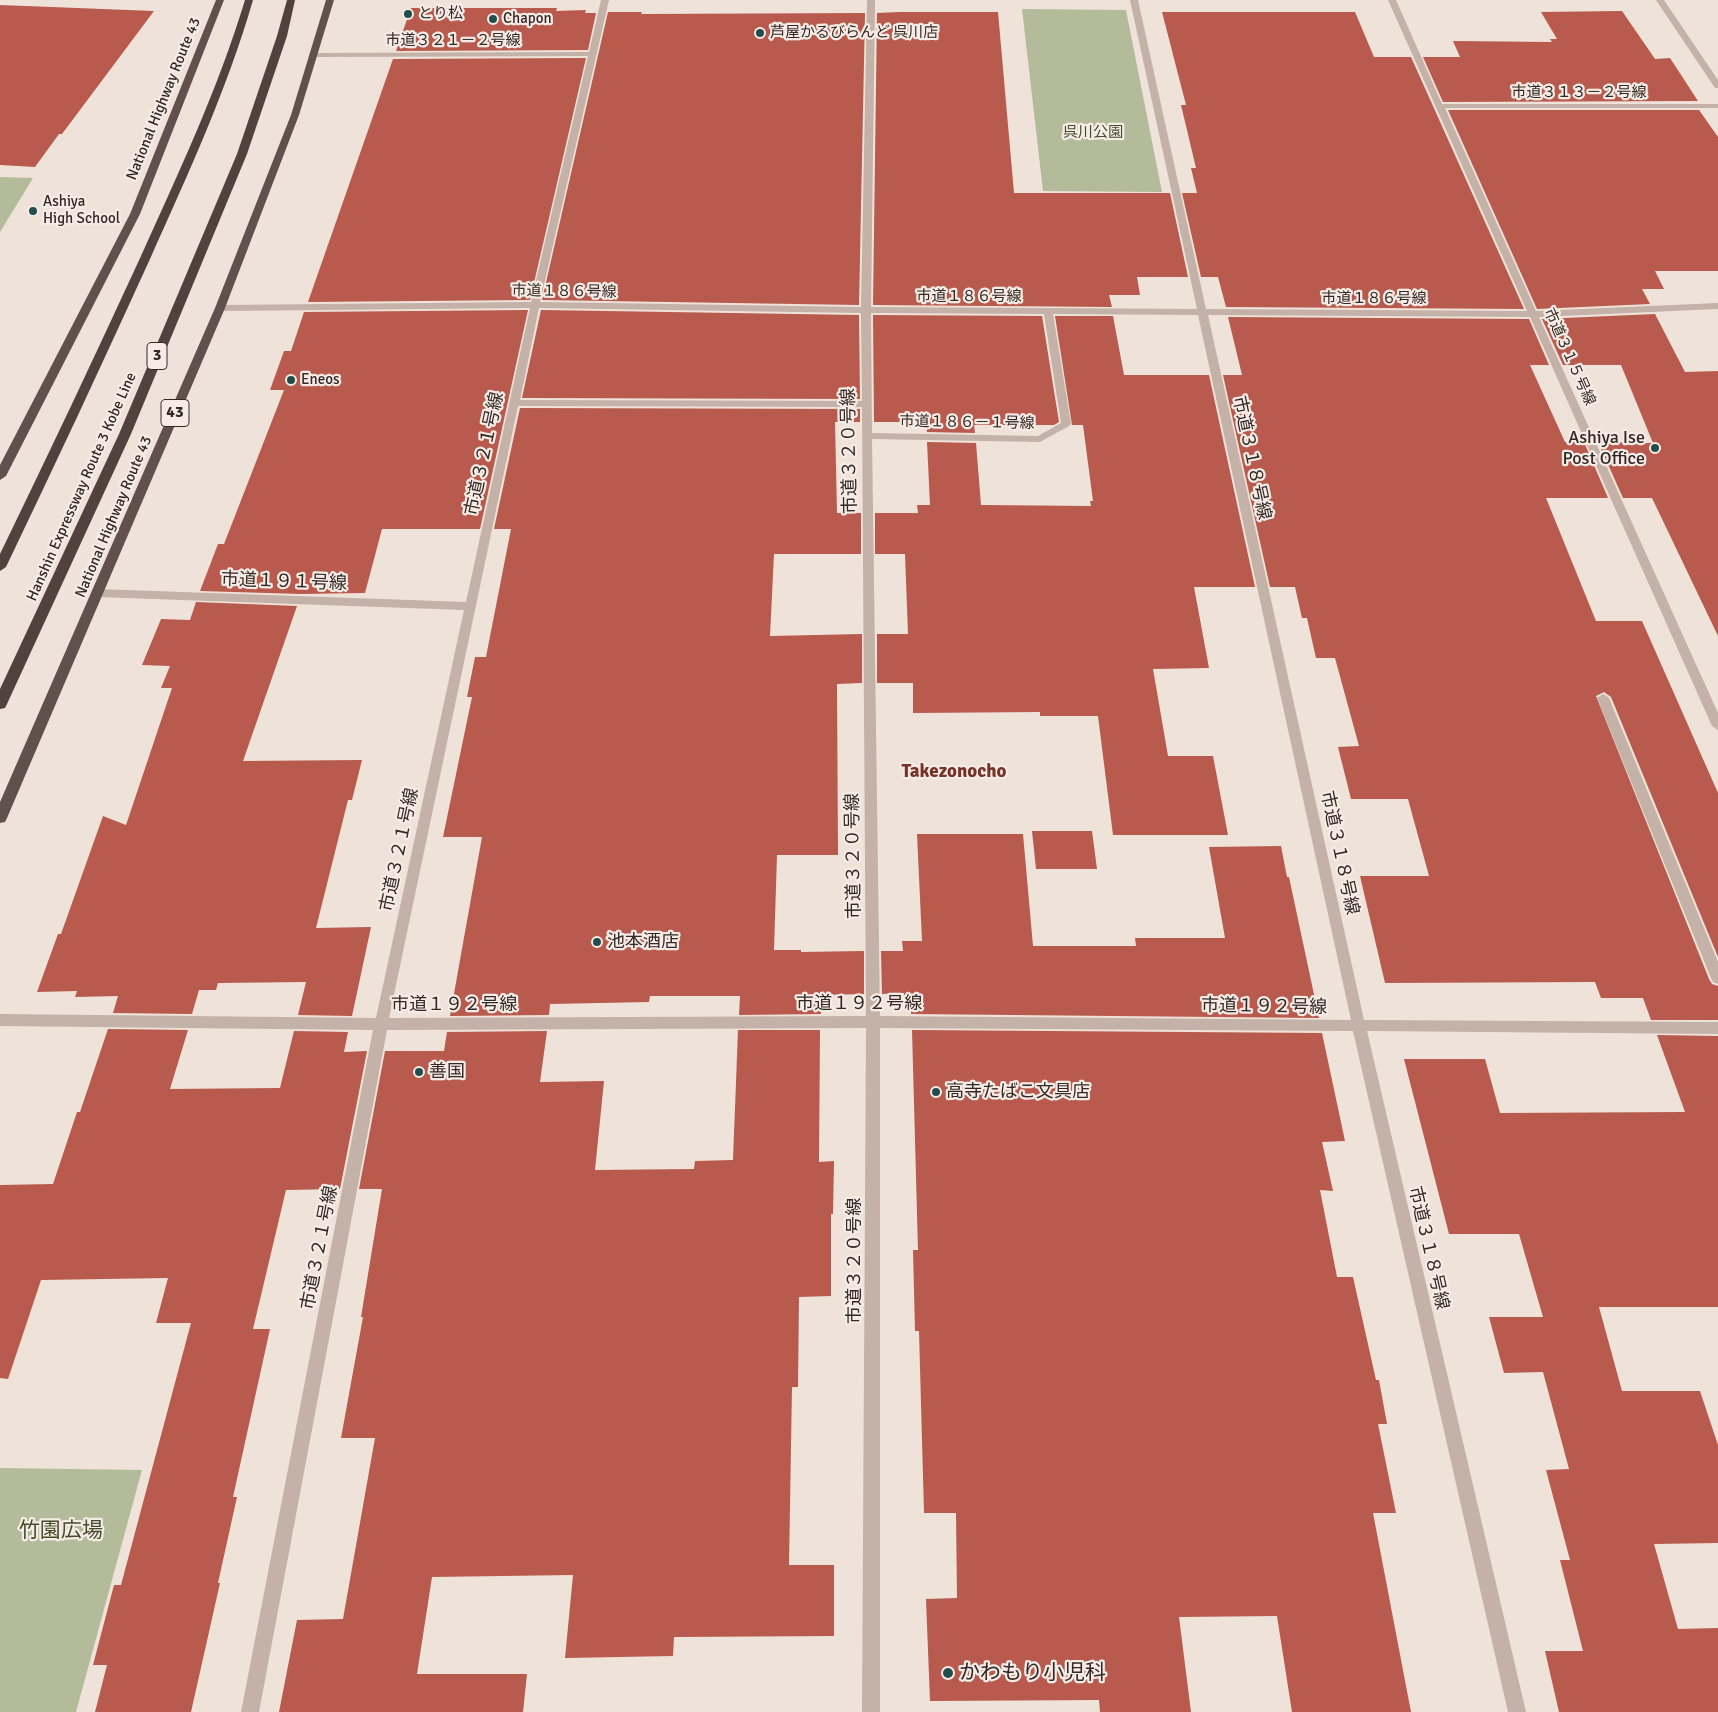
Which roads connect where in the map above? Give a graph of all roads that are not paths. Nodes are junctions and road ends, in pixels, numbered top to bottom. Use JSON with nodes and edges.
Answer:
{"nodes":[{"id":1,"x":220,"y":0,"type":"edge"},
{"id":2,"x":249,"y":0,"type":"edge"},
{"id":3,"x":291,"y":0,"type":"edge"},
{"id":4,"x":330,"y":0,"type":"edge"},
{"id":5,"x":605,"y":0,"type":"edge"},
{"id":6,"x":871,"y":0,"type":"edge"},
{"id":7,"x":1134,"y":0,"type":"edge"},
{"id":8,"x":1392,"y":0,"type":"edge"},
{"id":9,"x":1660,"y":0,"type":"edge"},
{"id":10,"x":593,"y":54,"type":"junction"},
{"id":11,"x":313,"y":55,"type":"junction"},
{"id":12,"x":1718,"y":86,"type":"edge"},
{"id":13,"x":1440,"y":106,"type":"junction"},
{"id":14,"x":1718,"y":106,"type":"edge"},
{"id":15,"x":535,"y":305,"type":"junction"},
{"id":16,"x":1718,"y":306,"type":"edge"},
{"id":17,"x":220,"y":308,"type":"junction"},
{"id":18,"x":866,"y":310,"type":"junction"},
{"id":19,"x":1048,"y":311,"type":"junction"},
{"id":20,"x":1201,"y":311,"type":"junction"},
{"id":21,"x":1533,"y":314,"type":"junction"},
{"id":22,"x":515,"y":403,"type":"junction"},
{"id":23,"x":868,"y":404,"type":"junction"},
{"id":24,"x":868,"y":436,"type":"junction"},
{"id":25,"x":0,"y":476,"type":"edge"},
{"id":26,"x":0,"y":566,"type":"edge"},
{"id":27,"x":97,"y":593,"type":"junction"},
{"id":28,"x":470,"y":606,"type":"junction"},
{"id":29,"x":1603,"y":698,"type":"dead end"},
{"id":30,"x":0,"y":704,"type":"edge"},
{"id":31,"x":1718,"y":726,"type":"edge"},
{"id":32,"x":0,"y":818,"type":"edge"},
{"id":33,"x":1718,"y":978,"type":"edge"},
{"id":34,"x":0,"y":1020,"type":"edge"},
{"id":35,"x":873,"y":1022,"type":"junction"},
{"id":36,"x":380,"y":1024,"type":"junction"},
{"id":37,"x":1359,"y":1027,"type":"junction"},
{"id":38,"x":1718,"y":1028,"type":"edge"},
{"id":39,"x":250,"y":1712,"type":"edge"},
{"id":40,"x":870,"y":1712,"type":"edge"},
{"id":41,"x":1517,"y":1712,"type":"edge"}],
"edges":[{"from":1,"to":25,"type":"highway","name":"National Highway Route 43"},
{"from":2,"to":26,"type":"highway"},
{"from":3,"to":30,"type":"highway","name":"Hanshin Expressway Route 3 Kobe Line","number":"3"},
{"from":4,"to":11,"type":"highway","name":"National Highway Route 43","number":"43"},
{"from":5,"to":10,"type":"street","name":"市道３２１号線"},
{"from":6,"to":18,"type":"street","name":"市道３２０号線"},
{"from":7,"to":20,"type":"street","name":"市道３１８号線"},
{"from":8,"to":13,"type":"street","name":"市道３１５号線"},
{"from":9,"to":12,"type":"street"},
{"from":10,"to":11,"type":"street","name":"市道３２１－２号線"},
{"from":10,"to":15,"type":"street","name":"市道３２１号線"},
{"from":11,"to":17,"type":"highway","name":"National Highway Route 43","number":"43"},
{"from":13,"to":14,"type":"street","name":"市道３１３－２号線"},
{"from":13,"to":21,"type":"street","name":"市道３１５号線"},
{"from":15,"to":17,"type":"street","name":"市道１８６号線"},
{"from":15,"to":18,"type":"street","name":"市道１８６号線"},
{"from":15,"to":22,"type":"street","name":"市道３２１号線"},
{"from":16,"to":21,"type":"street","name":"市道１８６号線"},
{"from":17,"to":27,"type":"highway","name":"National Highway Route 43","number":"43"},
{"from":18,"to":19,"type":"street","name":"市道１８６号線"},
{"from":18,"to":23,"type":"street","name":"市道３２０号線"},
{"from":19,"to":20,"type":"street","name":"市道１８６号線"},
{"from":19,"to":24,"type":"street","name":"市道１８６－１号線"},
{"from":20,"to":21,"type":"street","name":"市道１８６号線"},
{"from":20,"to":37,"type":"street","name":"市道３１８号線"},
{"from":21,"to":31,"type":"street","name":"市道３１５号線"},
{"from":22,"to":23,"type":"street"},
{"from":22,"to":28,"type":"street","name":"市道３２１号線"},
{"from":23,"to":24,"type":"street","name":"市道３２０号線"},
{"from":24,"to":35,"type":"street","name":"市道３２０号線"},
{"from":27,"to":28,"type":"street","name":"市道１９１号線"},
{"from":27,"to":32,"type":"highway","name":"National Highway Route 43","number":"43"},
{"from":28,"to":36,"type":"street","name":"市道３２１号線"},
{"from":29,"to":33,"type":"street"},
{"from":34,"to":36,"type":"street","name":"市道１９２号線"},
{"from":35,"to":36,"type":"street","name":"市道１９２号線"},
{"from":35,"to":37,"type":"street","name":"市道１９２号線"},
{"from":35,"to":40,"type":"street","name":"市道３２０号線"},
{"from":36,"to":39,"type":"street","name":"市道３２１号線"},
{"from":37,"to":38,"type":"street","name":"市道１９２号線"},
{"from":37,"to":41,"type":"street","name":"市道３１８号線"}]}
